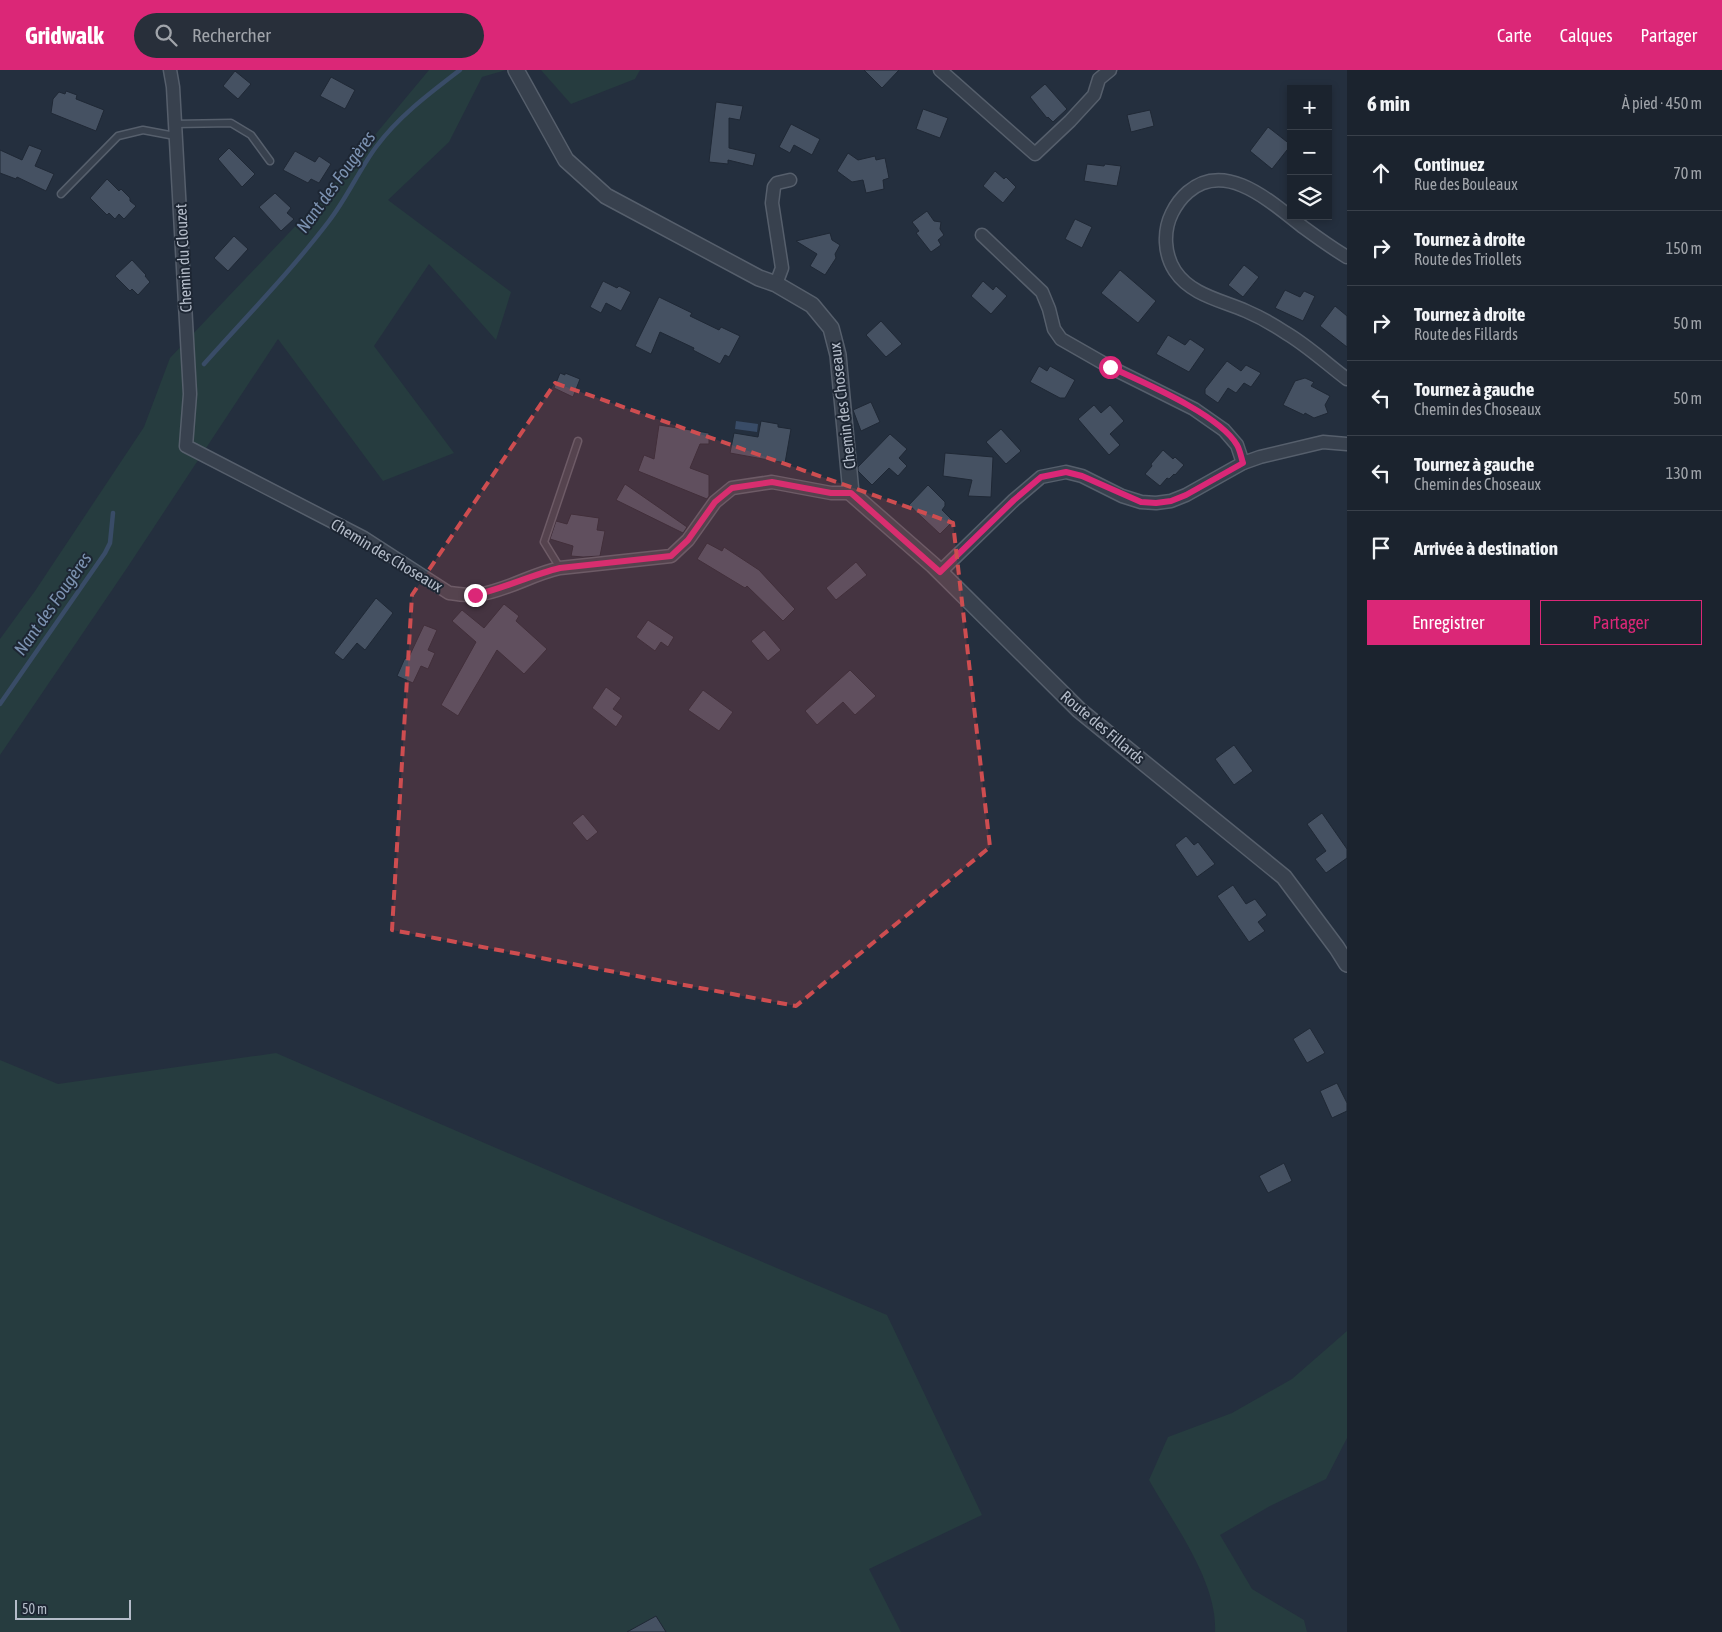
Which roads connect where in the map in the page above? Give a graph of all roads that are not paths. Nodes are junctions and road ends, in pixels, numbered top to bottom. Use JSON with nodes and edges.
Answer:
{"nodes":[{"id":1,"x":170,"y":70,"type":"edge"},
{"id":2,"x":516,"y":70,"type":"edge"},
{"id":3,"x":940,"y":70,"type":"edge"},
{"id":4,"x":1110,"y":70,"type":"edge"},
{"id":5,"x":175,"y":130,"type":"junction"},
{"id":6,"x":270,"y":161,"type":"dead end"},
{"id":7,"x":790,"y":180,"type":"dead end"},
{"id":8,"x":61,"y":194,"type":"dead end"},
{"id":9,"x":982,"y":235,"type":"dead end"},
{"id":10,"x":1347,"y":257,"type":"edge"},
{"id":11,"x":776,"y":284,"type":"junction"},
{"id":12,"x":1347,"y":379,"type":"edge"},
{"id":13,"x":578,"y":441,"type":"dead end"},
{"id":14,"x":1347,"y":444,"type":"edge"},
{"id":15,"x":186,"y":446,"type":"joint"},
{"id":16,"x":1243,"y":463,"type":"junction"},
{"id":17,"x":851,"y":493,"type":"junction"},
{"id":18,"x":560,"y":568,"type":"junction"},
{"id":19,"x":940,"y":572,"type":"junction"},
{"id":20,"x":1347,"y":964,"type":"edge"}],
"edges":[{"from":1,"to":5,"type":"street","name":"Chemin du Clouzet"},
{"from":2,"to":11,"type":"street","name":"Chemin des Choseaux"},
{"from":3,"to":4,"type":"street"},
{"from":5,"to":6,"type":"lane"},
{"from":5,"to":8,"type":"lane"},
{"from":5,"to":15,"type":"street","name":"Chemin du Clouzet"},
{"from":7,"to":11,"type":"street"},
{"from":9,"to":16,"type":"street"},
{"from":10,"to":12,"type":"street"},
{"from":11,"to":17,"type":"street","name":"Chemin des Choseaux"},
{"from":13,"to":18,"type":"lane"},
{"from":14,"to":16,"type":"street"},
{"from":15,"to":18,"type":"street","name":"Chemin des Choseaux"},
{"from":16,"to":19,"type":"street"},
{"from":17,"to":18,"type":"street","name":"Chemin des Choseaux"},
{"from":17,"to":19,"type":"street","name":"Route des Fillards"},
{"from":19,"to":20,"type":"street","name":"Route des Fillards"}]}
